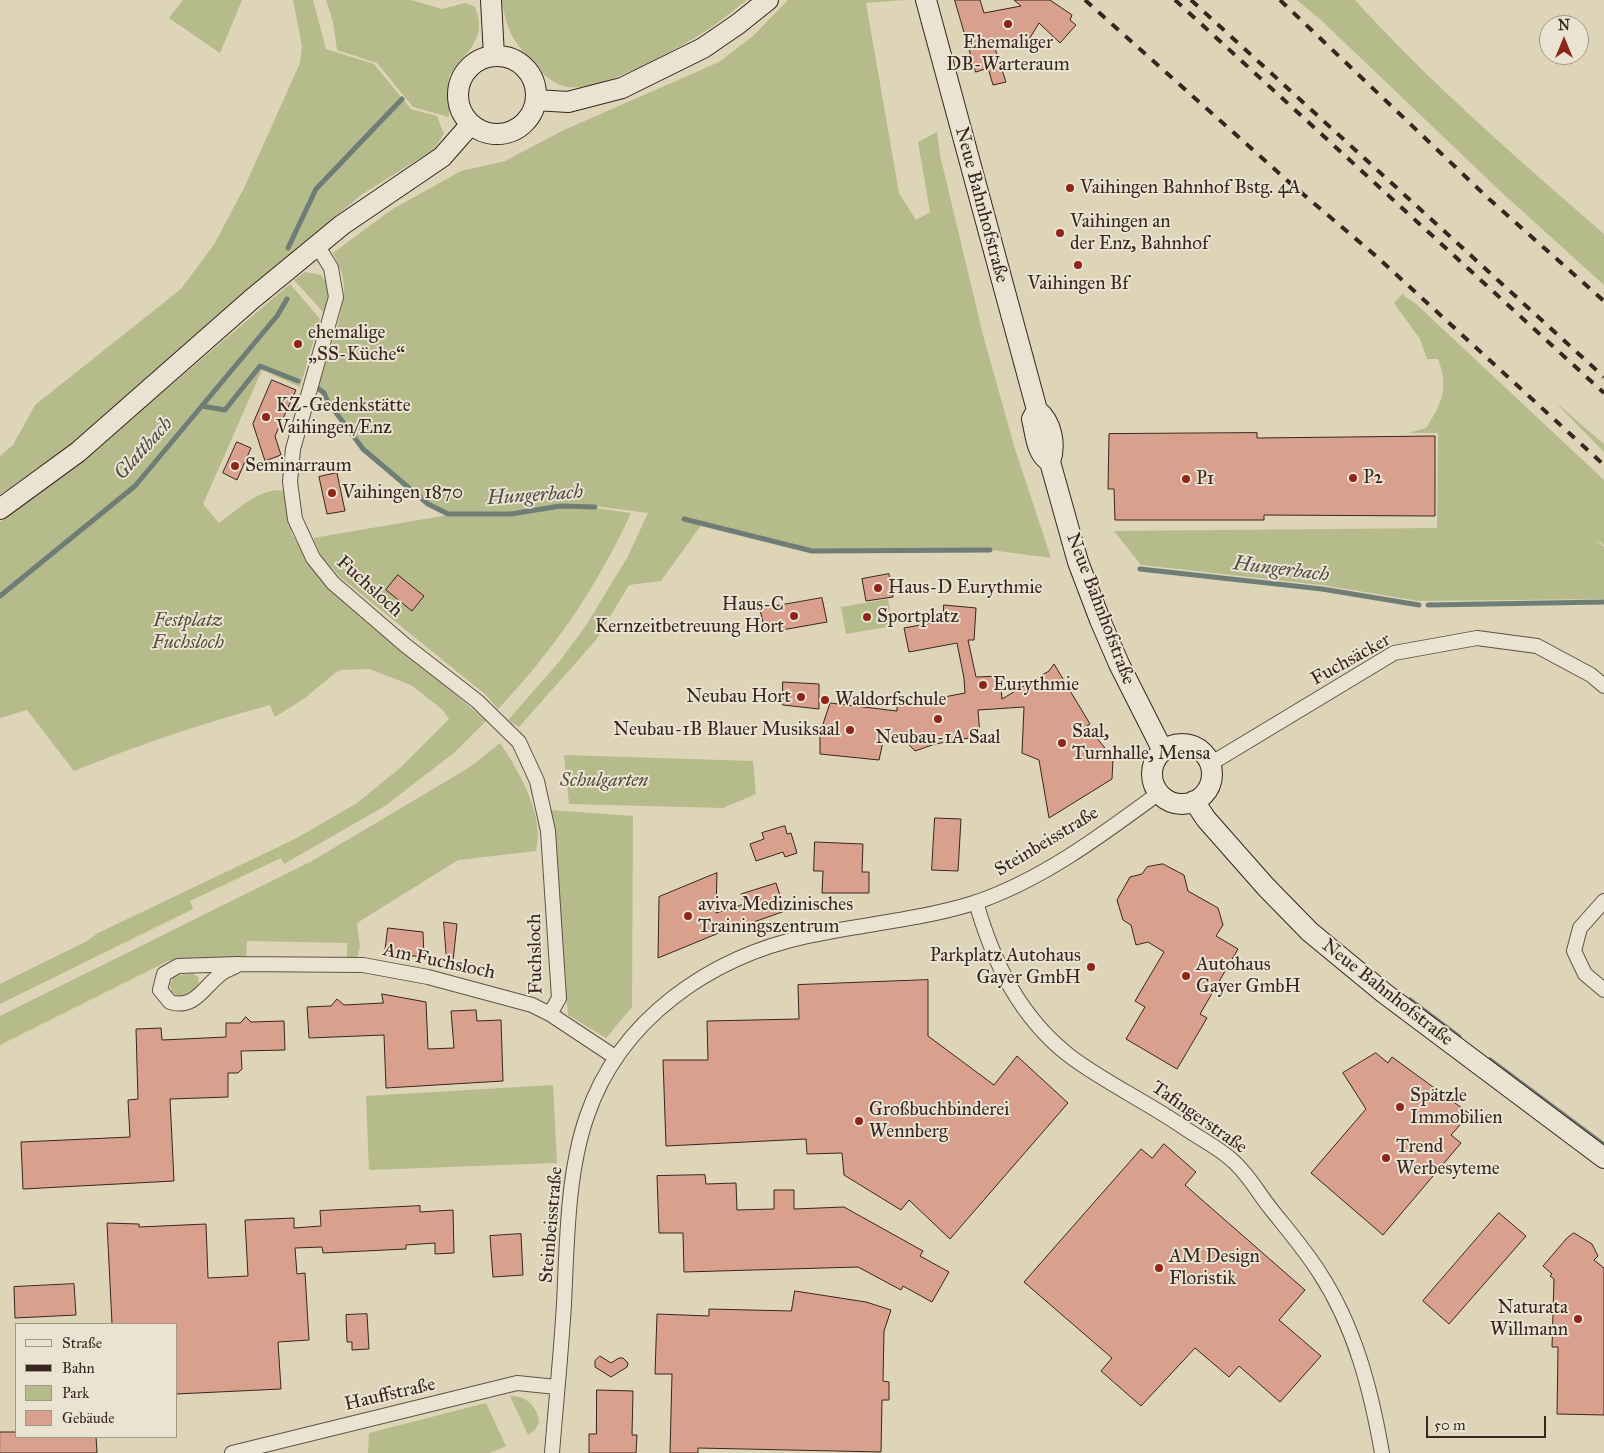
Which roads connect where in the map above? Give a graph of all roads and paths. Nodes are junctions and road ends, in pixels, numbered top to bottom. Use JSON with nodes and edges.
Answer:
{"nodes":[{"id":1,"x":491,"y":0,"type":"edge"},
{"id":2,"x":768,"y":0,"type":"edge"},
{"id":3,"x":926,"y":0,"type":"edge"},
{"id":4,"x":494,"y":56,"type":"junction"},
{"id":5,"x":536,"y":100,"type":"junction"},
{"id":6,"x":471,"y":124,"type":"junction"},
{"id":7,"x":317,"y":246,"type":"junction"},
{"id":8,"x":0,"y":510,"type":"edge"},
{"id":9,"x":1604,"y":686,"type":"edge"},
{"id":10,"x":1163,"y":751,"type":"junction"},
{"id":11,"x":1210,"y":764,"type":"junction"},
{"id":12,"x":1159,"y":793,"type":"junction"},
{"id":13,"x":1194,"y":801,"type":"junction"},
{"id":14,"x":1604,"y":901,"type":"edge"},
{"id":15,"x":976,"y":902,"type":"junction"},
{"id":16,"x":239,"y":964,"type":"junction"},
{"id":17,"x":1604,"y":990,"type":"edge"},
{"id":18,"x":550,"y":1014,"type":"junction"},
{"id":19,"x":615,"y":1057,"type":"junction"},
{"id":20,"x":1604,"y":1158,"type":"edge"},
{"id":21,"x":557,"y":1387,"type":"junction"},
{"id":22,"x":232,"y":1453,"type":"edge"},
{"id":23,"x":552,"y":1453,"type":"edge"},
{"id":24,"x":1382,"y":1453,"type":"edge"}],
"edges":[{"from":1,"to":4,"type":"main road"},
{"from":2,"to":5,"type":"main road"},
{"from":3,"to":10,"type":"main road","name":"Neue Bahnhofstraße"},
{"from":4,"to":5,"type":"main road"},
{"from":4,"to":6,"type":"main road"},
{"from":5,"to":6,"type":"main road"},
{"from":6,"to":7,"type":"main road"},
{"from":7,"to":8,"type":"main road"},
{"from":7,"to":18,"type":"street","name":"Fuchsloch"},
{"from":9,"to":11,"type":"street","name":"Fuchsäcker"},
{"from":10,"to":11,"type":"main road"},
{"from":10,"to":12,"type":"main road"},
{"from":11,"to":13,"type":"main road"},
{"from":12,"to":13,"type":"main road"},
{"from":12,"to":15,"type":"street","name":"Steinbeisstraße"},
{"from":13,"to":20,"type":"main road","name":"Neue Bahnhofstraße"},
{"from":14,"to":17,"type":"street"},
{"from":15,"to":19,"type":"street","name":"Steinbeisstraße"},
{"from":15,"to":24,"type":"street","name":"Tafingerstraße"},
{"from":16,"to":16,"type":"street","name":"Am Fuchsloch"},
{"from":16,"to":18,"type":"street","name":"Am Fuchsloch"},
{"from":18,"to":19,"type":"street","name":"Am Fuchsloch"},
{"from":19,"to":21,"type":"street","name":"Steinbeisstraße"},
{"from":21,"to":22,"type":"street","name":"Hauffstraße"},
{"from":21,"to":23,"type":"street","name":"Steinbeisstraße"}]}
